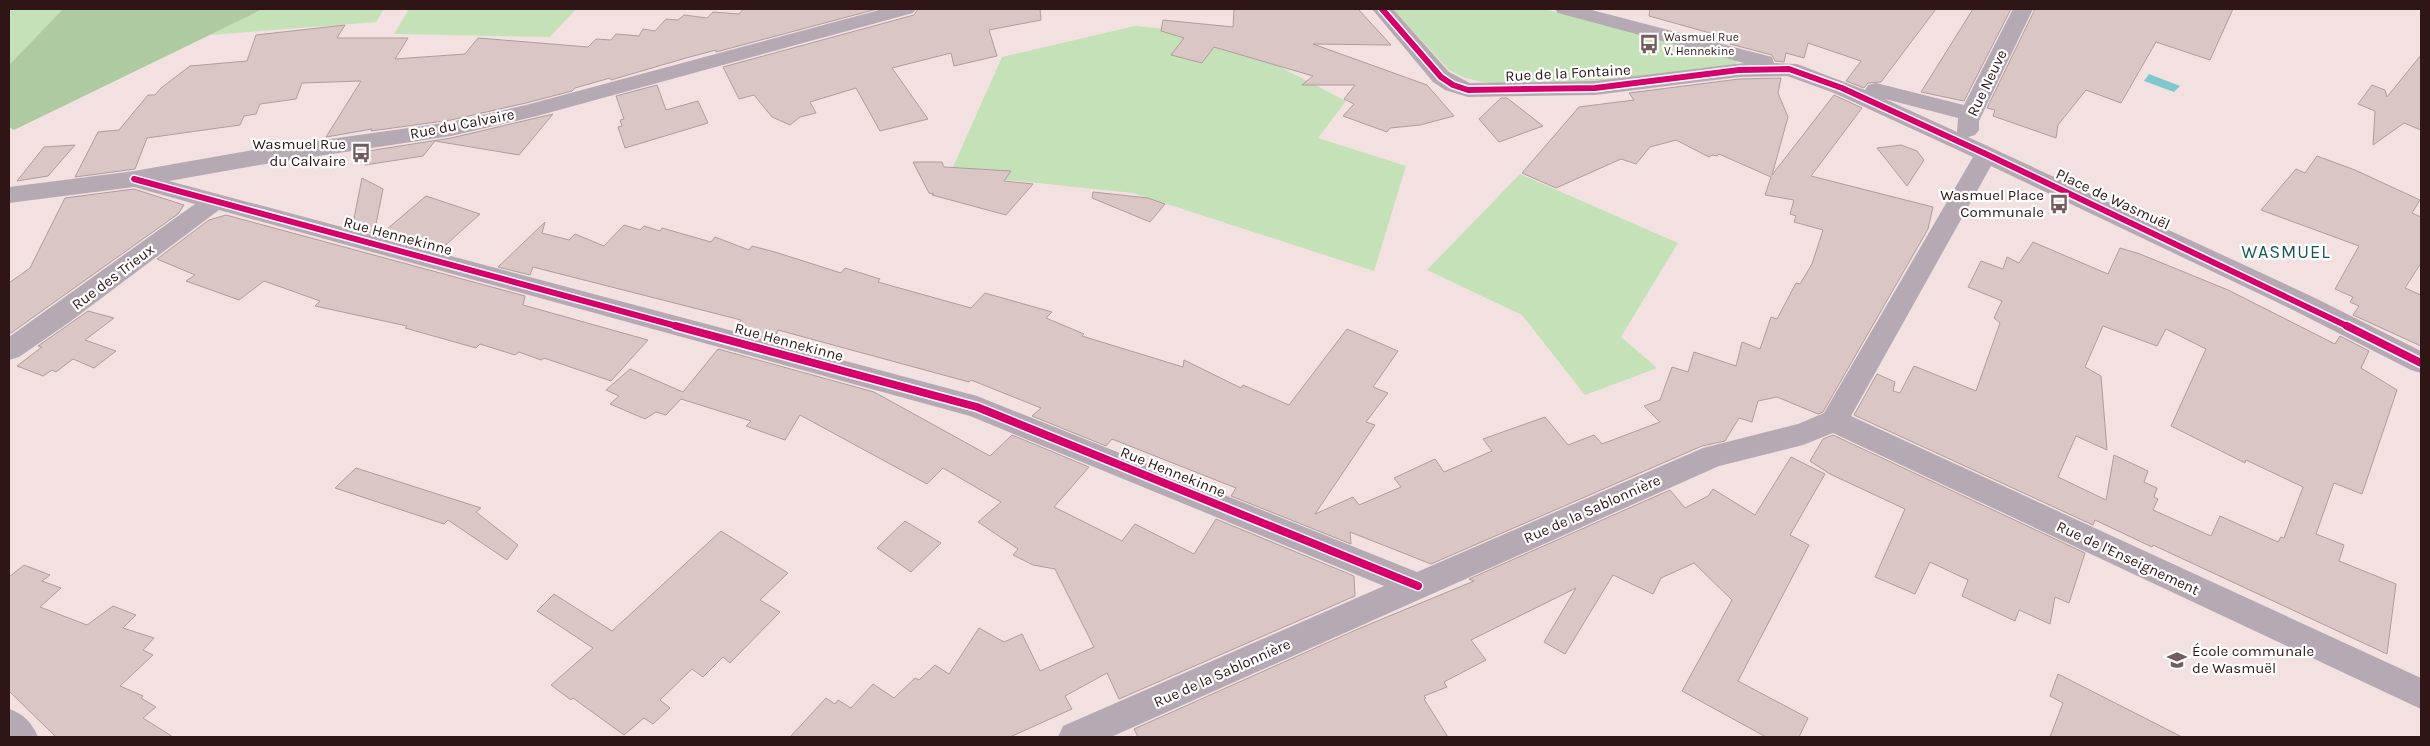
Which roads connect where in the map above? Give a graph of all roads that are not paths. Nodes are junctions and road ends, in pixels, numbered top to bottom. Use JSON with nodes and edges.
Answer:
{"nodes":[{"id":1,"x":906,"y":9,"type":"edge"},
{"id":2,"x":1382,"y":9,"type":"edge"},
{"id":3,"x":1564,"y":9,"type":"edge"},
{"id":4,"x":2023,"y":9,"type":"edge"},
{"id":5,"x":1789,"y":69,"type":"junction"},
{"id":6,"x":1971,"y":114,"type":"junction"},
{"id":7,"x":1986,"y":154,"type":"junction"},
{"id":8,"x":134,"y":179,"type":"junction"},
{"id":9,"x":9,"y":195,"type":"edge"},
{"id":10,"x":214,"y":201,"type":"junction"},
{"id":11,"x":9,"y":350,"type":"edge"},
{"id":12,"x":2421,"y":363,"type":"edge"},
{"id":13,"x":1834,"y":421,"type":"junction"},
{"id":14,"x":1418,"y":586,"type":"junction"},
{"id":15,"x":2421,"y":694,"type":"edge"},
{"id":16,"x":9,"y":724,"type":"edge"},
{"id":17,"x":21,"y":737,"type":"edge"},
{"id":18,"x":1075,"y":737,"type":"edge"}],
"edges":[{"from":1,"to":8,"type":"street","name":"Rue du Calvaire"},
{"from":2,"to":5,"type":"street","name":"Rue de la Fontaine"},
{"from":3,"to":5,"type":"street"},
{"from":4,"to":6,"type":"street","name":"Rue Neuve"},
{"from":5,"to":6,"type":"street"},
{"from":5,"to":7,"type":"street","name":"Place de Wasmuël"},
{"from":6,"to":7,"type":"street","name":"Rue Neuve"},
{"from":7,"to":12,"type":"street","name":"Place de Wasmuël"},
{"from":7,"to":13,"type":"street"},
{"from":8,"to":9,"type":"street","name":"Rue du Calvaire"},
{"from":8,"to":10,"type":"street","name":"Rue Hennekinne"},
{"from":10,"to":11,"type":"street","name":"Rue des Trieux"},
{"from":10,"to":14,"type":"street","name":"Rue Hennekinne"},
{"from":13,"to":14,"type":"street","name":"Rue de la Sablonnière"},
{"from":13,"to":15,"type":"street","name":"Rue de l'Enseignement"},
{"from":14,"to":18,"type":"street","name":"Rue de la Sablonnière"},
{"from":16,"to":17,"type":"street"}]}
